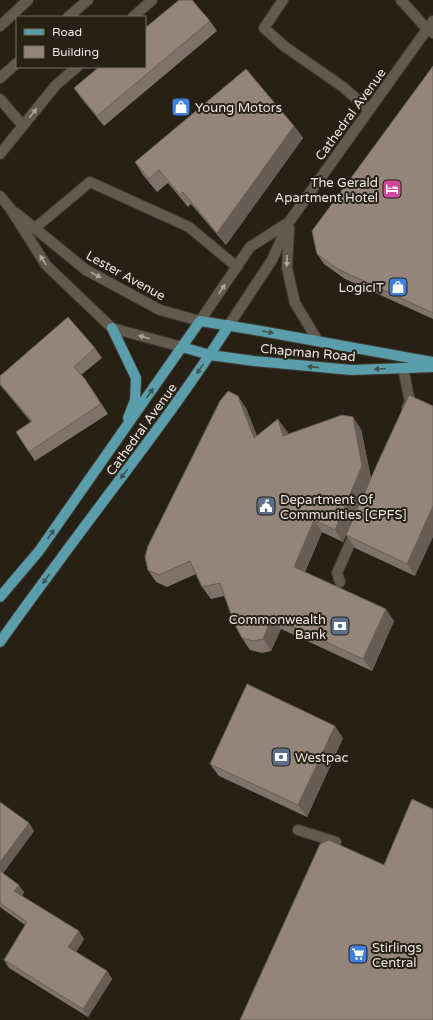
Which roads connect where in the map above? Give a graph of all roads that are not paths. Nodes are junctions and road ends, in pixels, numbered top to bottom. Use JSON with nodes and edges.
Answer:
{"nodes":[{"id":1,"x":28,"y":0,"type":"edge"},
{"id":2,"x":88,"y":0,"type":"edge"},
{"id":3,"x":152,"y":0,"type":"edge"},
{"id":4,"x":283,"y":0,"type":"edge"},
{"id":5,"x":401,"y":0,"type":"edge"},
{"id":6,"x":69,"y":16,"type":"edge"},
{"id":7,"x":134,"y":16,"type":"edge"},
{"id":8,"x":0,"y":26,"type":"edge"},
{"id":9,"x":431,"y":28,"type":"edge"},
{"id":10,"x":16,"y":64,"type":"edge"},
{"id":11,"x":75,"y":68,"type":"edge"},
{"id":12,"x":0,"y":78,"type":"edge"},
{"id":13,"x":0,"y":99,"type":"edge"},
{"id":14,"x":369,"y":110,"type":"junction"},
{"id":15,"x":23,"y":126,"type":"junction"},
{"id":16,"x":0,"y":154,"type":"edge"},
{"id":17,"x":0,"y":196,"type":"edge"},
{"id":18,"x":10,"y":208,"type":"junction"},
{"id":19,"x":289,"y":222,"type":"junction"},
{"id":20,"x":35,"y":228,"type":"junction"},
{"id":21,"x":236,"y":267,"type":"junction"},
{"id":22,"x":200,"y":321,"type":"junction"},
{"id":23,"x":229,"y":325,"type":"junction"},
{"id":24,"x":112,"y":328,"type":"junction"},
{"id":25,"x":318,"y":341,"type":"junction"},
{"id":26,"x":182,"y":348,"type":"junction"},
{"id":27,"x":210,"y":355,"type":"junction"},
{"id":28,"x":433,"y":362,"type":"edge"},
{"id":29,"x":433,"y":367,"type":"edge"},
{"id":30,"x":403,"y":368,"type":"junction"},
{"id":31,"x":404,"y":416,"type":"edge"},
{"id":32,"x":123,"y":431,"type":"junction"},
{"id":33,"x":358,"y":524,"type":"edge"},
{"id":34,"x":340,"y":582,"type":"dead end"},
{"id":35,"x":0,"y":597,"type":"edge"},
{"id":36,"x":0,"y":642,"type":"edge"},
{"id":37,"x":298,"y":830,"type":"dead end"},
{"id":38,"x":336,"y":842,"type":"edge"}],
"edges":[{"from":1,"to":8,"type":"street"},
{"from":2,"to":6,"type":"street"},
{"from":3,"to":7,"type":"street"},
{"from":4,"to":14,"type":"street"},
{"from":5,"to":9,"type":"street"},
{"from":9,"to":14,"type":"street","name":"Cathedral Avenue"},
{"from":10,"to":12,"type":"street"},
{"from":15,"to":11,"type":"street","one_way":true},
{"from":13,"to":15,"type":"street"},
{"from":14,"to":19,"type":"street","name":"Cathedral Avenue"},
{"from":15,"to":16,"type":"street"},
{"from":17,"to":18,"type":"street","name":"Lester Avenue"},
{"from":18,"to":20,"type":"street","name":"Lester Avenue"},
{"from":24,"to":18,"type":"street","name":"Lester Avenue","one_way":true},
{"from":19,"to":21,"type":"street","name":"Cathedral Avenue"},
{"from":19,"to":23,"type":"street","name":"Cathedral Avenue"},
{"from":19,"to":25,"type":"street","one_way":true},
{"from":20,"to":21,"type":"street"},
{"from":20,"to":22,"type":"street","name":"Lester Avenue","one_way":true},
{"from":22,"to":21,"type":"street","name":"Cathedral Avenue","one_way":true},
{"from":22,"to":23,"type":"main road","name":"Chapman Road"},
{"from":22,"to":26,"type":"main road","name":"Cathedral Avenue"},
{"from":23,"to":25,"type":"main road","name":"Chapman Road","one_way":true},
{"from":23,"to":27,"type":"main road","name":"Cathedral Avenue"},
{"from":26,"to":24,"type":"street","name":"Lester Avenue","one_way":true},
{"from":24,"to":32,"type":"main road"},
{"from":25,"to":28,"type":"main road","name":"Chapman Road"},
{"from":26,"to":27,"type":"main road","name":"Chapman Road"},
{"from":32,"to":26,"type":"main road","name":"Cathedral Avenue","one_way":true},
{"from":30,"to":27,"type":"main road","name":"Chapman Road","one_way":true},
{"from":27,"to":36,"type":"main road","name":"Cathedral Avenue","one_way":true},
{"from":29,"to":30,"type":"main road","name":"Chapman Road"},
{"from":30,"to":31,"type":"street"},
{"from":35,"to":32,"type":"main road","name":"Cathedral Avenue","one_way":true},
{"from":33,"to":34,"type":"street"},
{"from":37,"to":38,"type":"street"}]}
